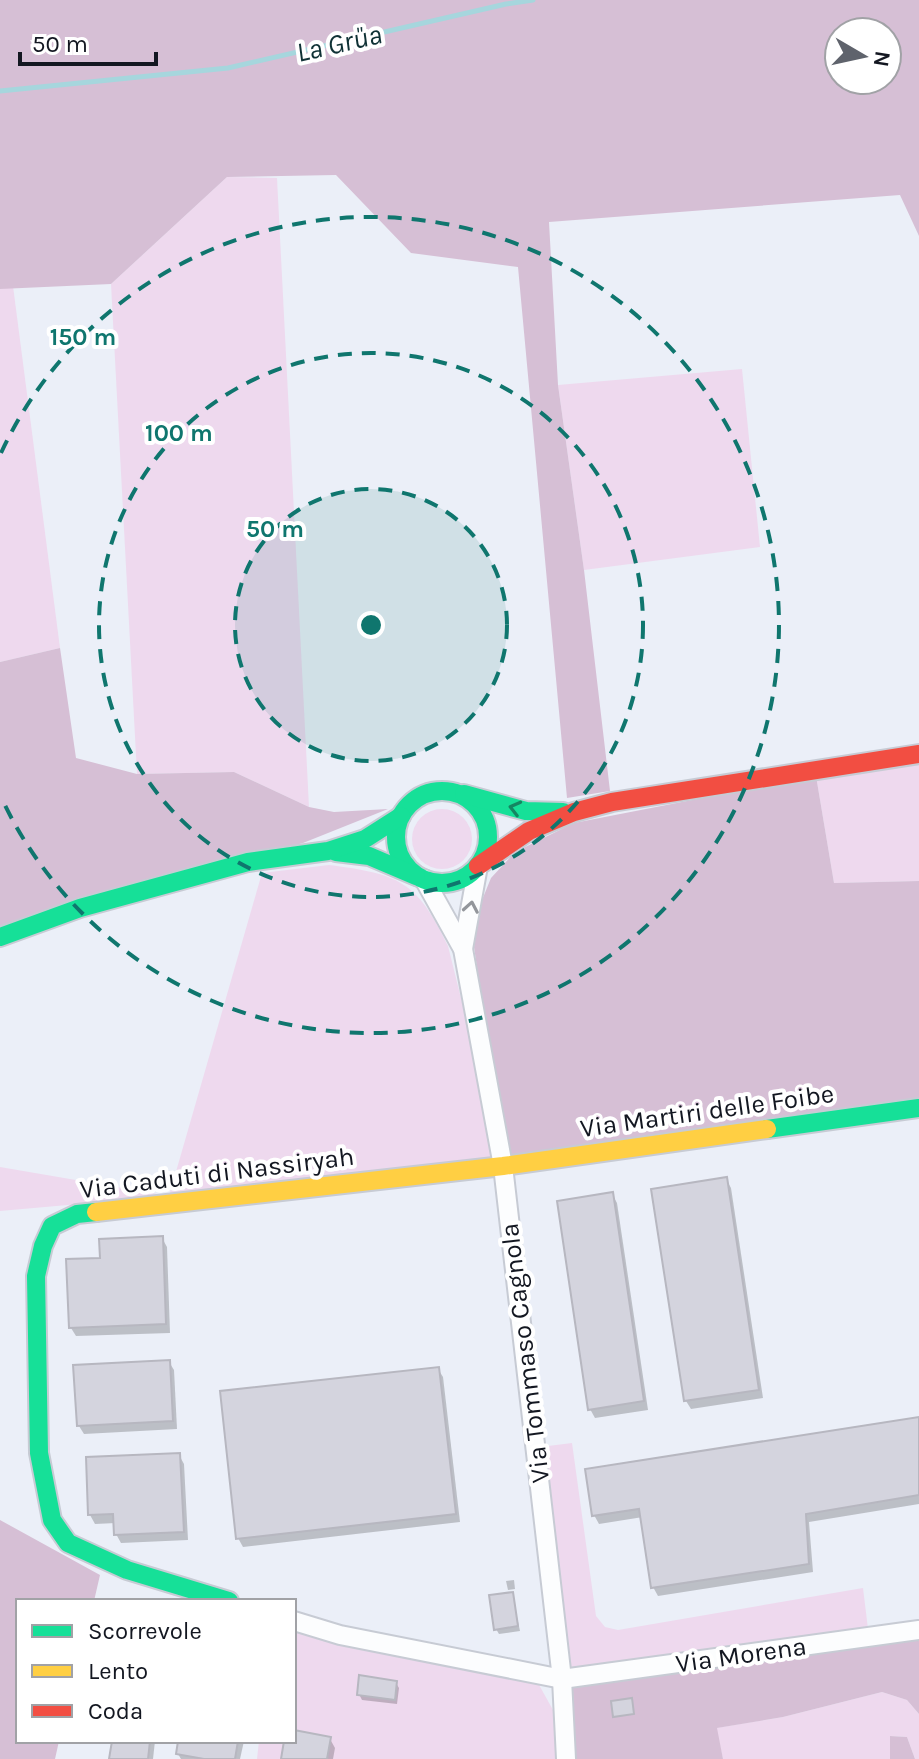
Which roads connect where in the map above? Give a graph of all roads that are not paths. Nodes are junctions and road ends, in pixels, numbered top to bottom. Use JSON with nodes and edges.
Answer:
{"nodes":[{"id":1,"x":919,"y":754,"type":"edge"},
{"id":2,"x":458,"y":793,"type":"junction"},
{"id":3,"x":574,"y":812,"type":"junction"},
{"id":4,"x":401,"y":816,"type":"junction"},
{"id":5,"x":328,"y":851,"type":"junction"},
{"id":6,"x":478,"y":866,"type":"junction"},
{"id":7,"x":424,"y":879,"type":"junction"},
{"id":8,"x":0,"y":937,"type":"edge"},
{"id":9,"x":463,"y":949,"type":"junction"},
{"id":10,"x":919,"y":1108,"type":"edge"},
{"id":11,"x":503,"y":1166,"type":"junction"},
{"id":12,"x":222,"y":1599,"type":"edge"},
{"id":13,"x":296,"y":1622,"type":"edge"},
{"id":14,"x":919,"y":1630,"type":"edge"},
{"id":15,"x":562,"y":1679,"type":"junction"},
{"id":16,"x":566,"y":1759,"type":"edge"}],
"edges":[{"from":1,"to":3,"type":"main road"},
{"from":3,"to":2,"type":"main road","one_way":true},
{"from":2,"to":4,"type":"main road"},
{"from":2,"to":6,"type":"main road"},
{"from":3,"to":6,"type":"main road"},
{"from":4,"to":5,"type":"main road"},
{"from":4,"to":7,"type":"main road"},
{"from":5,"to":7,"type":"main road"},
{"from":5,"to":8,"type":"main road"},
{"from":6,"to":7,"type":"main road"},
{"from":9,"to":6,"type":"street","name":"Via Tommaso Cagnola","one_way":true},
{"from":7,"to":9,"type":"street","name":"Via Tommaso Cagnola"},
{"from":9,"to":11,"type":"street","name":"Via Tommaso Cagnola"},
{"from":10,"to":11,"type":"main road","name":"Via Martiri delle Foibe"},
{"from":11,"to":12,"type":"main road","name":"Via Caduti di Nassiryah"},
{"from":11,"to":15,"type":"street","name":"Via Tommaso Cagnola"},
{"from":13,"to":15,"type":"street"},
{"from":14,"to":15,"type":"street","name":"Via Morena"},
{"from":15,"to":16,"type":"street","name":"Via Tommaso Cagnola"}]}
